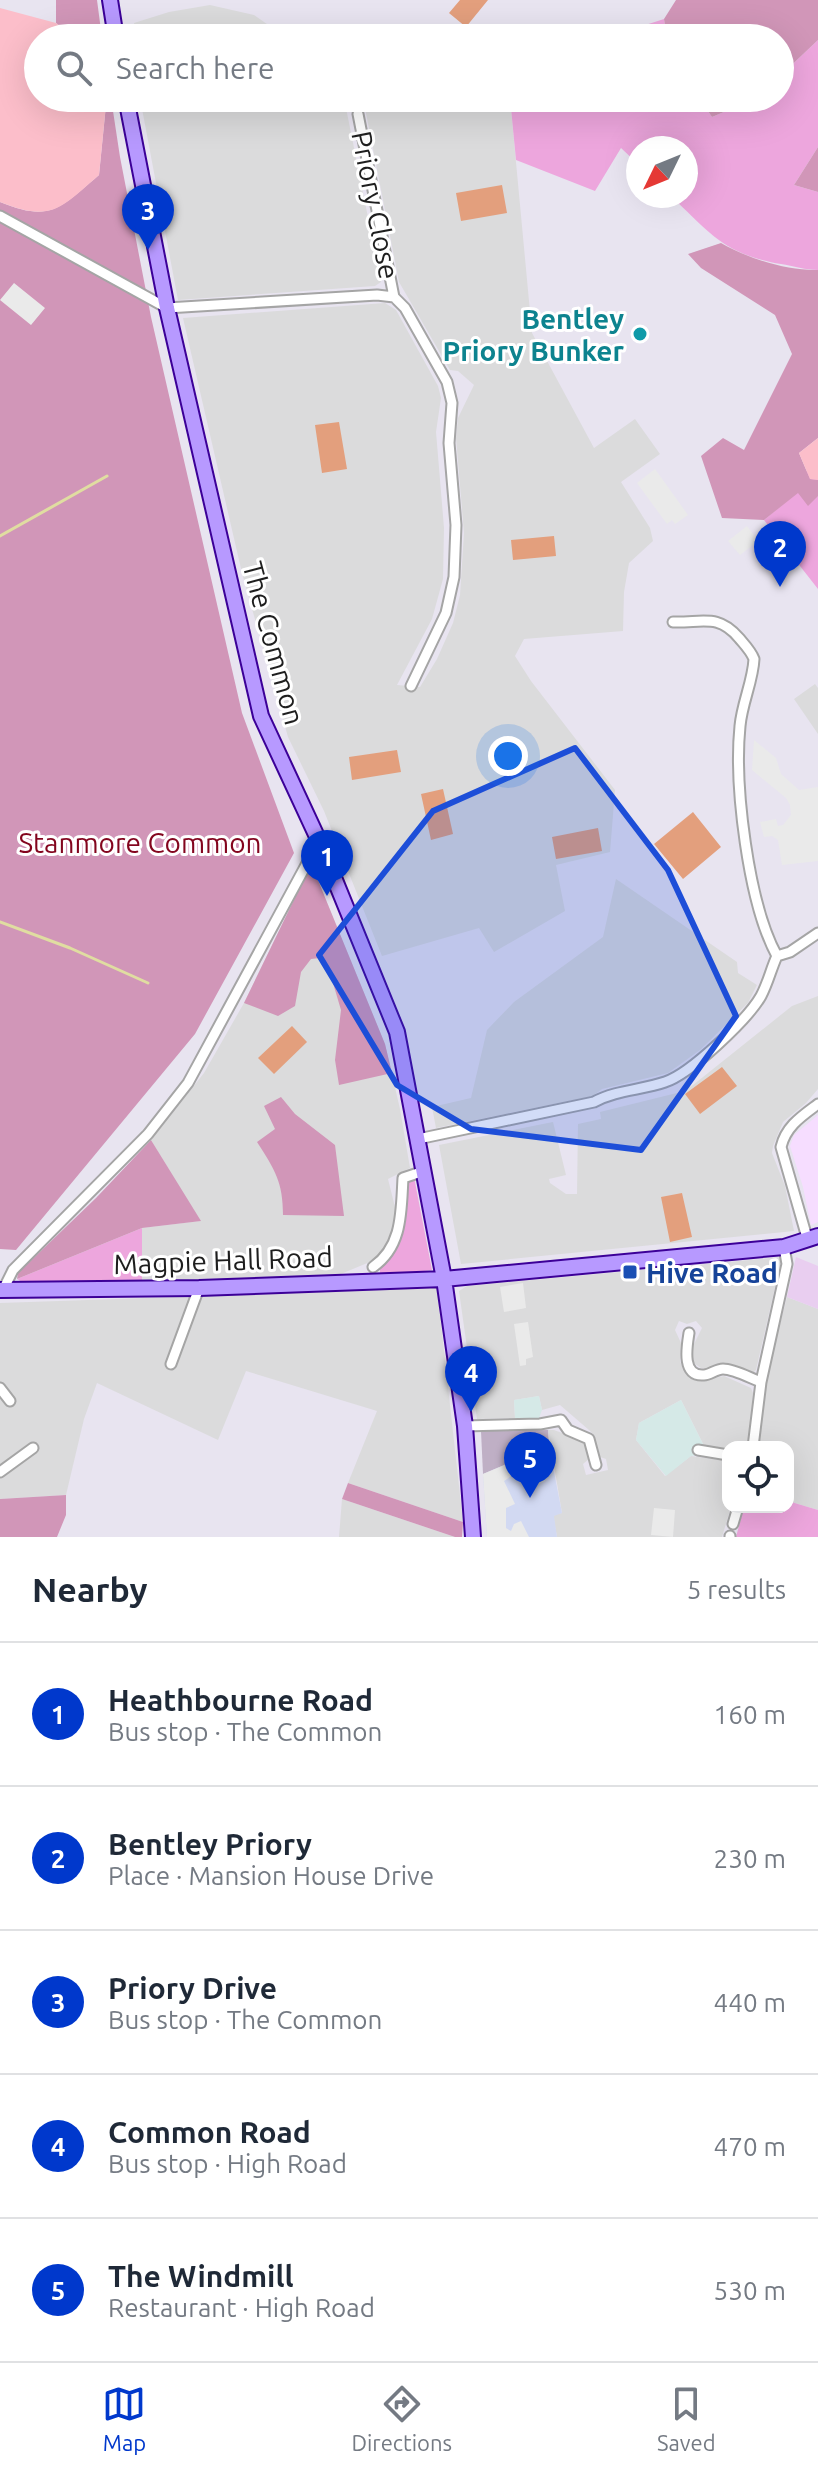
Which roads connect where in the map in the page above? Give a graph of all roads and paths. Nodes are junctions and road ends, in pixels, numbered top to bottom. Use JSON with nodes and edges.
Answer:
{"nodes":[{"id":1,"x":110,"y":0,"type":"edge"},
{"id":2,"x":114,"y":24,"type":"edge"},
{"id":3,"x":129,"y":112,"type":"edge"},
{"id":4,"x":358,"y":114,"type":"dead end"},
{"id":5,"x":0,"y":216,"type":"edge"},
{"id":6,"x":394,"y":297,"type":"junction"},
{"id":7,"x":167,"y":308,"type":"junction"},
{"id":8,"x":673,"y":622,"type":"dead end"},
{"id":9,"x":411,"y":686,"type":"dead end"},
{"id":10,"x":319,"y":841,"type":"junction"},
{"id":11,"x":818,"y":933,"type":"edge"},
{"id":12,"x":777,"y":956,"type":"junction"},
{"id":13,"x":818,"y":1104,"type":"edge"},
{"id":14,"x":418,"y":1139,"type":"junction"},
{"id":15,"x":424,"y":1171,"type":"junction"},
{"id":16,"x":813,"y":1239,"type":"edge"},
{"id":17,"x":784,"y":1247,"type":"junction"},
{"id":18,"x":373,"y":1267,"type":"dead end"},
{"id":19,"x":444,"y":1279,"type":"junction"},
{"id":20,"x":199,"y":1288,"type":"junction"},
{"id":21,"x":2,"y":1290,"type":"edge"},
{"id":22,"x":689,"y":1333,"type":"dead end"},
{"id":23,"x":171,"y":1364,"type":"dead end"},
{"id":24,"x":761,"y":1382,"type":"junction"},
{"id":25,"x":0,"y":1388,"type":"edge"},
{"id":26,"x":10,"y":1401,"type":"dead end"},
{"id":27,"x":465,"y":1426,"type":"junction"},
{"id":28,"x":754,"y":1441,"type":"edge"},
{"id":29,"x":33,"y":1448,"type":"dead end"},
{"id":30,"x":698,"y":1450,"type":"dead end"},
{"id":31,"x":722,"y":1454,"type":"edge"},
{"id":32,"x":596,"y":1465,"type":"dead end"},
{"id":33,"x":0,"y":1472,"type":"edge"},
{"id":34,"x":736,"y":1513,"type":"edge"},
{"id":35,"x":733,"y":1524,"type":"dead end"},
{"id":36,"x":473,"y":1537,"type":"edge"}],
"edges":[{"from":1,"to":2,"type":"main road"},
{"from":3,"to":7,"type":"main road","name":"The Common"},
{"from":4,"to":6,"type":"street","name":"Priory Close"},
{"from":5,"to":7,"type":"street"},
{"from":6,"to":7,"type":"street"},
{"from":6,"to":9,"type":"street"},
{"from":7,"to":10,"type":"main road","name":"The Common"},
{"from":8,"to":12,"type":"street"},
{"from":10,"to":14,"type":"main road","name":"The Common"},
{"from":10,"to":21,"type":"street"},
{"from":11,"to":12,"type":"street"},
{"from":12,"to":14,"type":"street"},
{"from":13,"to":16,"type":"street"},
{"from":14,"to":15,"type":"main road","name":"The Common"},
{"from":15,"to":18,"type":"street"},
{"from":15,"to":19,"type":"main road","name":"The Common"},
{"from":16,"to":17,"type":"main road","name":"Magpie Hall Road"},
{"from":17,"to":19,"type":"main road","name":"Magpie Hall Road"},
{"from":17,"to":24,"type":"street"},
{"from":19,"to":20,"type":"main road","name":"Magpie Hall Road"},
{"from":19,"to":27,"type":"main road","name":"The Common"},
{"from":20,"to":21,"type":"main road","name":"Magpie Hall Road"},
{"from":20,"to":23,"type":"street"},
{"from":22,"to":24,"type":"street"},
{"from":24,"to":28,"type":"street"},
{"from":25,"to":26,"type":"street"},
{"from":27,"to":32,"type":"street"},
{"from":27,"to":36,"type":"main road","name":"The Common"},
{"from":29,"to":33,"type":"street"},
{"from":30,"to":31,"type":"street"},
{"from":34,"to":35,"type":"street"}]}
